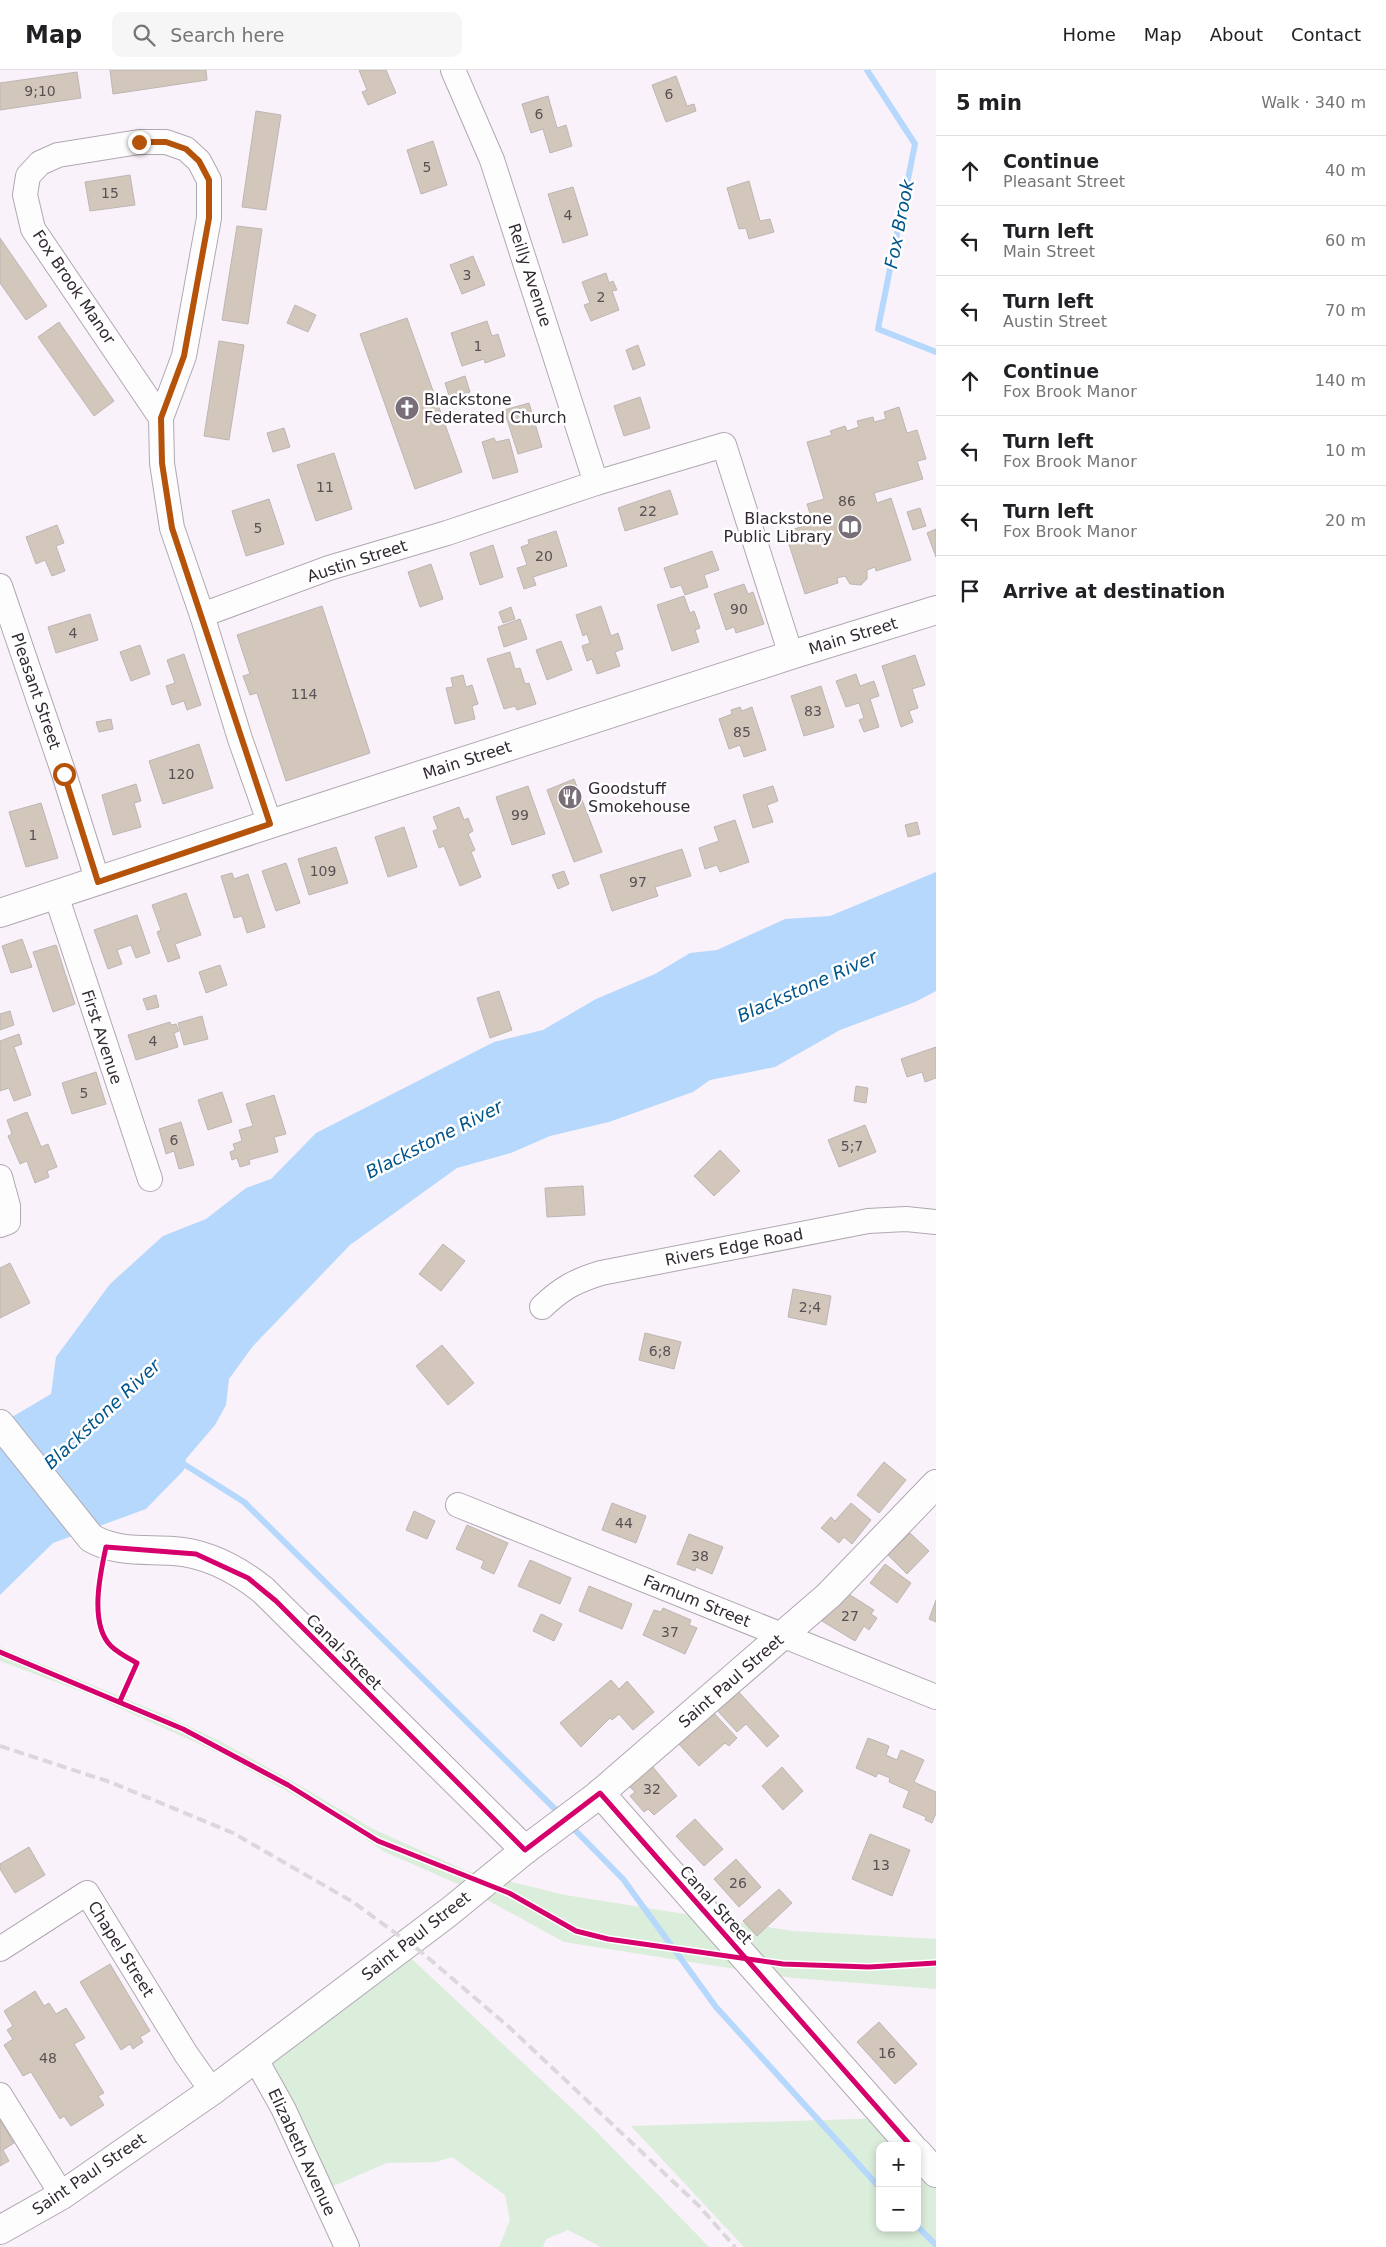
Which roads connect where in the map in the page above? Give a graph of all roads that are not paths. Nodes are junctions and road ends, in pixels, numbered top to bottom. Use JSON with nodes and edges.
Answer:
{"nodes":[{"id":1,"x":453,"y":70,"type":"edge"},
{"id":2,"x":161,"y":418,"type":"junction"},
{"id":3,"x":596,"y":483,"type":"junction"},
{"id":4,"x":0,"y":586,"type":"edge"},
{"id":5,"x":936,"y":610,"type":"edge"},
{"id":6,"x":202,"y":615,"type":"junction"},
{"id":7,"x":791,"y":655,"type":"junction"},
{"id":8,"x":270,"y":824,"type":"junction"},
{"id":9,"x":98,"y":882,"type":"junction"},
{"id":10,"x":56,"y":895,"type":"junction"},
{"id":11,"x":0,"y":913,"type":"edge"},
{"id":12,"x":0,"y":1177,"type":"edge"},
{"id":13,"x":150,"y":1179,"type":"dead end"},
{"id":14,"x":4,"y":1215,"type":"edge"},
{"id":15,"x":936,"y":1222,"type":"edge"},
{"id":16,"x":542,"y":1307,"type":"dead end"},
{"id":17,"x":0,"y":1424,"type":"edge"},
{"id":18,"x":936,"y":1484,"type":"edge"},
{"id":19,"x":458,"y":1505,"type":"dead end"},
{"id":20,"x":783,"y":1636,"type":"junction"},
{"id":21,"x":936,"y":1697,"type":"edge"},
{"id":22,"x":600,"y":1793,"type":"junction"},
{"id":23,"x":525,"y":1850,"type":"junction"},
{"id":24,"x":0,"y":1948,"type":"edge"},
{"id":25,"x":255,"y":2058,"type":"junction"},
{"id":26,"x":212,"y":2091,"type":"junction"},
{"id":27,"x":0,"y":2096,"type":"edge"},
{"id":28,"x":907,"y":2142,"type":"edge"},
{"id":29,"x":921,"y":2156,"type":"edge"},
{"id":30,"x":936,"y":2173,"type":"edge"},
{"id":31,"x":62,"y":2195,"type":"junction"},
{"id":32,"x":0,"y":2230,"type":"edge"},
{"id":33,"x":347,"y":2247,"type":"edge"}],
"edges":[{"from":1,"to":3,"type":"street","name":"Reilly Avenue"},
{"from":2,"to":2,"type":"street","name":"Fox Brook Manor"},
{"from":2,"to":6,"type":"street","name":"Fox Brook Manor"},
{"from":3,"to":6,"type":"street","name":"Austin Street"},
{"from":3,"to":7,"type":"street","name":"Austin Street"},
{"from":4,"to":9,"type":"street","name":"Pleasant Street"},
{"from":5,"to":7,"type":"main road","name":"Main Street"},
{"from":6,"to":8,"type":"street"},
{"from":7,"to":8,"type":"main road","name":"Main Street"},
{"from":8,"to":9,"type":"main road","name":"Main Street"},
{"from":9,"to":10,"type":"main road","name":"Main Street"},
{"from":10,"to":11,"type":"main road","name":"Main Street"},
{"from":10,"to":13,"type":"street","name":"First Avenue"},
{"from":12,"to":14,"type":"street"},
{"from":15,"to":16,"type":"street","name":"Rivers Edge Road"},
{"from":17,"to":23,"type":"main road","name":"Canal Street"},
{"from":18,"to":20,"type":"main road","name":"Saint Paul Street"},
{"from":19,"to":20,"type":"street","name":"Farnum Street"},
{"from":20,"to":21,"type":"street","name":"Farnum Street"},
{"from":20,"to":22,"type":"main road","name":"Saint Paul Street"},
{"from":22,"to":23,"type":"main road","name":"Saint Paul Street"},
{"from":22,"to":28,"type":"main road","name":"Canal Street"},
{"from":23,"to":25,"type":"main road","name":"Saint Paul Street"},
{"from":24,"to":26,"type":"street","name":"Chapel Street"},
{"from":25,"to":26,"type":"main road","name":"Saint Paul Street"},
{"from":25,"to":33,"type":"street","name":"Elizabeth Avenue"},
{"from":26,"to":31,"type":"main road","name":"Saint Paul Street"},
{"from":27,"to":31,"type":"street"},
{"from":29,"to":30,"type":"main road"},
{"from":31,"to":32,"type":"main road","name":"Saint Paul Street"}]}
